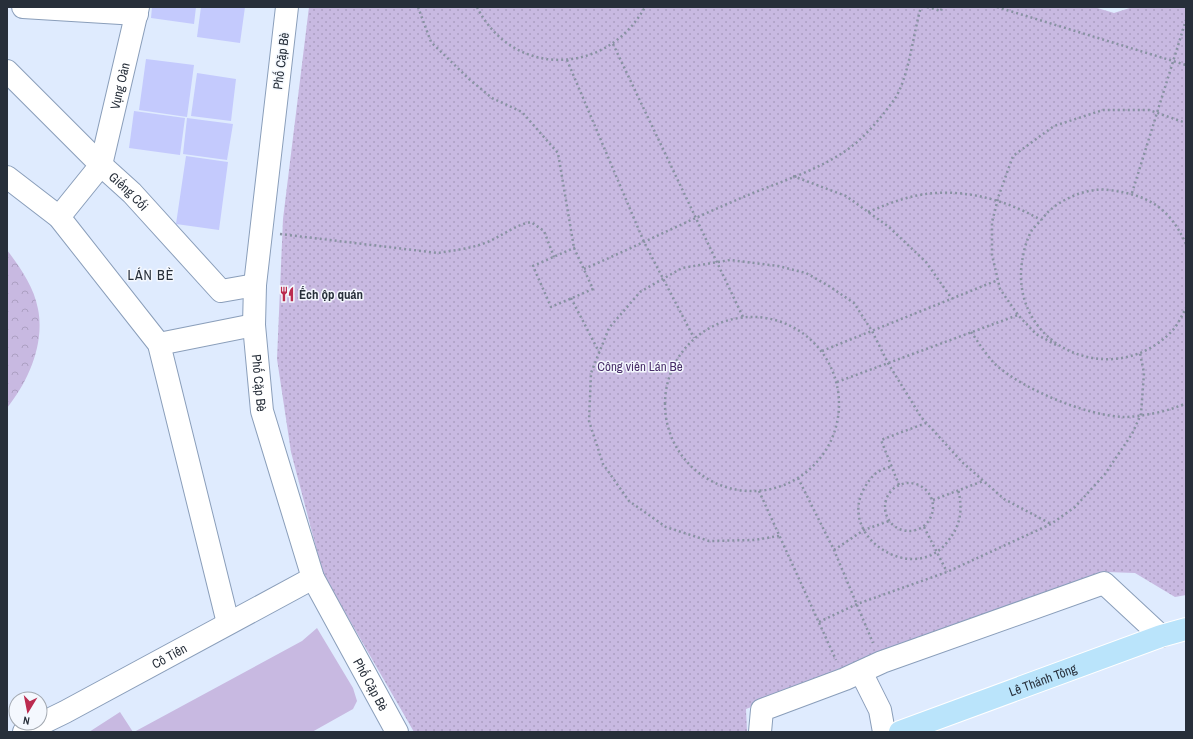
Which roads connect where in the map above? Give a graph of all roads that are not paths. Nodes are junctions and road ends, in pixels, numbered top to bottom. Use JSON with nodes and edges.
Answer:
{"nodes":[{"id":1,"x":23,"y":7,"type":"edge"},
{"id":2,"x":287,"y":7,"type":"edge"},
{"id":3,"x":137,"y":10,"type":"edge"},
{"id":4,"x":7,"y":71,"type":"edge"},
{"id":5,"x":101,"y":165,"type":"junction"},
{"id":6,"x":7,"y":177,"type":"edge"},
{"id":7,"x":59,"y":217,"type":"junction"},
{"id":8,"x":255,"y":285,"type":"junction"},
{"id":9,"x":254,"y":325,"type":"junction"},
{"id":10,"x":159,"y":344,"type":"junction"},
{"id":11,"x":313,"y":578,"type":"junction"},
{"id":12,"x":228,"y":623,"type":"junction"},
{"id":13,"x":1186,"y":629,"type":"edge"},
{"id":14,"x":1160,"y":636,"type":"junction"},
{"id":15,"x":853,"y":676,"type":"junction"},
{"id":16,"x":24,"y":732,"type":"edge"},
{"id":17,"x":397,"y":732,"type":"edge"},
{"id":18,"x":760,"y":732,"type":"edge"},
{"id":19,"x":884,"y":732,"type":"edge"},
{"id":20,"x":900,"y":732,"type":"edge"}],
"edges":[{"from":1,"to":3,"type":"street"},
{"from":2,"to":8,"type":"street","name":"Phố Cặp Bè"},
{"from":3,"to":5,"type":"street","name":"Vụng Oản"},
{"from":4,"to":5,"type":"street","name":"Giếng Cối"},
{"from":5,"to":7,"type":"street"},
{"from":5,"to":8,"type":"street","name":"Giếng Cối"},
{"from":6,"to":7,"type":"street"},
{"from":7,"to":10,"type":"street"},
{"from":8,"to":9,"type":"street","name":"Phố Cặp Bè"},
{"from":9,"to":10,"type":"street"},
{"from":9,"to":11,"type":"street","name":"Phố Cặp Bè"},
{"from":10,"to":12,"type":"street"},
{"from":11,"to":12,"type":"street","name":"Cô Tiên"},
{"from":11,"to":17,"type":"street","name":"Phố Cặp Bè"},
{"from":12,"to":16,"type":"street","name":"Cô Tiên"},
{"from":13,"to":14,"type":"main road","name":"Lê Thánh Tông"},
{"from":14,"to":15,"type":"street"},
{"from":14,"to":20,"type":"main road","name":"Lê Thánh Tông"},
{"from":15,"to":18,"type":"street"},
{"from":15,"to":19,"type":"street"}]}
